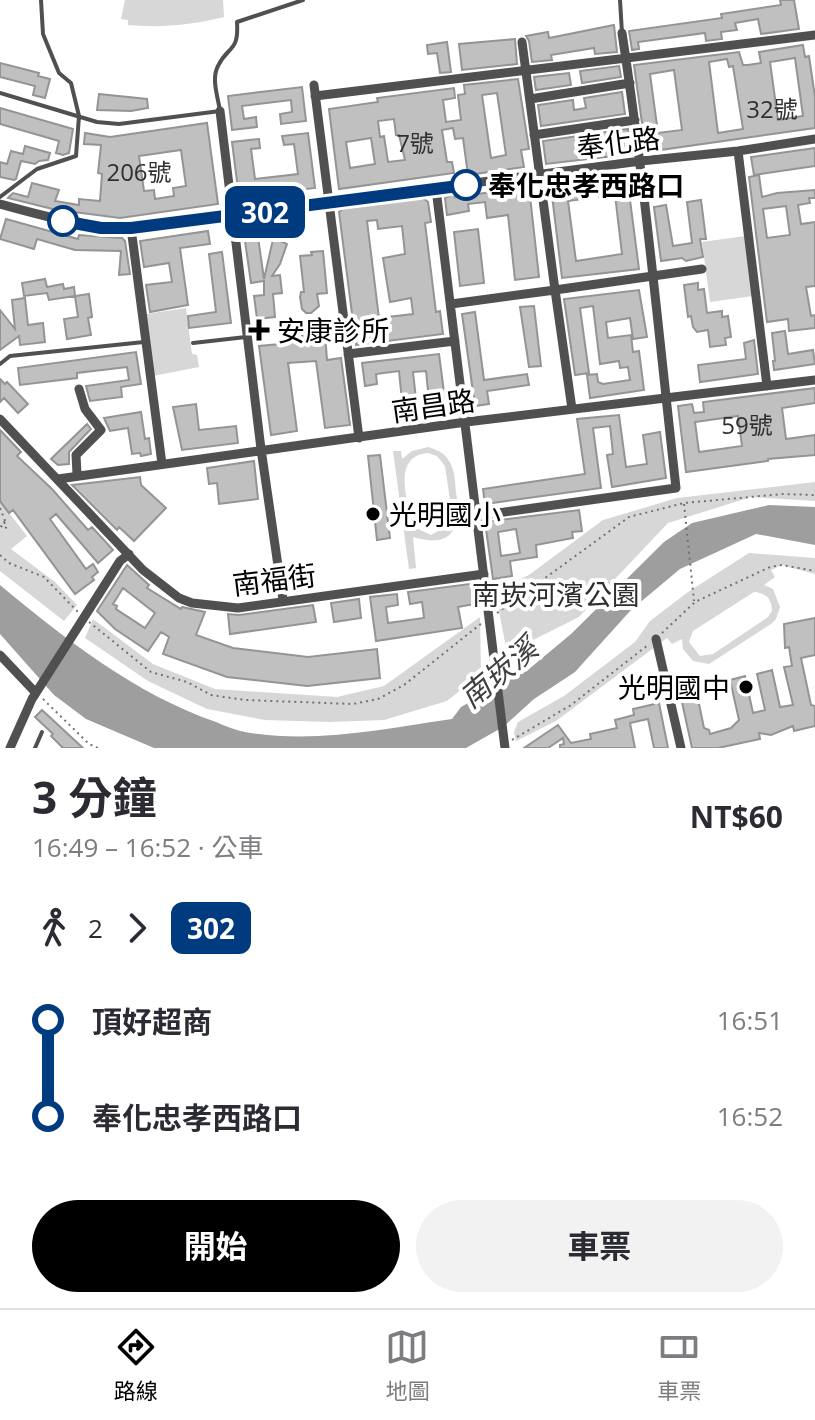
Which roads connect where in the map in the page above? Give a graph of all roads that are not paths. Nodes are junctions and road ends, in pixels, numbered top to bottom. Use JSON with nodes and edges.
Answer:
{"nodes":[{"id":1,"x":41,"y":0,"type":"edge"},
{"id":2,"x":303,"y":0,"type":"edge"},
{"id":3,"x":620,"y":0,"type":"edge"},
{"id":4,"x":622,"y":33,"type":"joint"},
{"id":5,"x":815,"y":35,"type":"edge"},
{"id":6,"x":522,"y":42,"type":"dead end"},
{"id":7,"x":626,"y":57,"type":"junction"},
{"id":8,"x":526,"y":71,"type":"junction"},
{"id":9,"x":630,"y":83,"type":"junction"},
{"id":10,"x":314,"y":85,"type":"dead end"},
{"id":11,"x":0,"y":93,"type":"edge"},
{"id":12,"x":315,"y":96,"type":"junction"},
{"id":13,"x":530,"y":99,"type":"junction"},
{"id":14,"x":220,"y":111,"type":"junction"},
{"id":15,"x":79,"y":116,"type":"junction"},
{"id":16,"x":635,"y":120,"type":"junction"},
{"id":17,"x":534,"y":135,"type":"junction"},
{"id":18,"x":815,"y":139,"type":"edge"},
{"id":19,"x":738,"y":151,"type":"junction"},
{"id":20,"x":641,"y":161,"type":"junction"},
{"id":21,"x":539,"y":175,"type":"junction"},
{"id":22,"x":436,"y":189,"type":"junction"},
{"id":23,"x":0,"y":197,"type":"edge"},
{"id":24,"x":330,"y":203,"type":"junction"},
{"id":25,"x":0,"y":204,"type":"edge"},
{"id":26,"x":234,"y":216,"type":"junction"},
{"id":27,"x":131,"y":228,"type":"junction"},
{"id":28,"x":702,"y":269,"type":"dead end"},
{"id":29,"x":651,"y":276,"type":"junction"},
{"id":30,"x":555,"y":290,"type":"junction"},
{"id":31,"x":451,"y":304,"type":"junction"},
{"id":32,"x":248,"y":336,"type":"junction"},
{"id":33,"x":455,"y":341,"type":"junction"},
{"id":34,"x":147,"y":342,"type":"junction"},
{"id":35,"x":193,"y":343,"type":"dead end"},
{"id":36,"x":348,"y":354,"type":"junction"},
{"id":37,"x":0,"y":364,"type":"edge"},
{"id":38,"x":815,"y":380,"type":"edge"},
{"id":39,"x":767,"y":386,"type":"junction"},
{"id":40,"x":79,"y":389,"type":"dead end"},
{"id":41,"x":666,"y":398,"type":"junction"},
{"id":42,"x":572,"y":409,"type":"junction"},
{"id":43,"x":0,"y":419,"type":"edge"},
{"id":44,"x":466,"y":422,"type":"junction"},
{"id":45,"x":359,"y":438,"type":"junction"},
{"id":46,"x":261,"y":449,"type":"junction"},
{"id":47,"x":162,"y":464,"type":"junction"},
{"id":48,"x":77,"y":474,"type":"junction"},
{"id":49,"x":58,"y":479,"type":"junction"},
{"id":50,"x":476,"y":516,"type":"junction"},
{"id":51,"x":129,"y":554,"type":"junction"},
{"id":52,"x":484,"y":574,"type":"junction"},
{"id":53,"x":283,"y":600,"type":"junction"},
{"id":54,"x":656,"y":639,"type":"road end"},
{"id":55,"x":0,"y":655,"type":"edge"},
{"id":56,"x":40,"y":690,"type":"junction"},
{"id":57,"x":42,"y":732,"type":"dead end"},
{"id":58,"x":503,"y":747,"type":"edge"},
{"id":59,"x":10,"y":748,"type":"edge"},
{"id":60,"x":35,"y":748,"type":"edge"},
{"id":61,"x":681,"y":748,"type":"edge"}],
"edges":[{"from":1,"to":15,"type":"lane"},
{"from":2,"to":14,"type":"lane"},
{"from":3,"to":4,"type":"lane"},
{"from":4,"to":7,"type":"street"},
{"from":5,"to":7,"type":"street"},
{"from":6,"to":8,"type":"street"},
{"from":7,"to":8,"type":"street"},
{"from":7,"to":9,"type":"street"},
{"from":8,"to":12,"type":"street"},
{"from":8,"to":13,"type":"street"},
{"from":9,"to":13,"type":"street"},
{"from":9,"to":16,"type":"street"},
{"from":10,"to":12,"type":"street"},
{"from":11,"to":15,"type":"lane"},
{"from":12,"to":24,"type":"street"},
{"from":13,"to":17,"type":"street"},
{"from":14,"to":15,"type":"lane"},
{"from":14,"to":26,"type":"street"},
{"from":15,"to":23,"type":"lane"},
{"from":16,"to":17,"type":"street"},
{"from":16,"to":20,"type":"street"},
{"from":17,"to":21,"type":"street"},
{"from":18,"to":19,"type":"street","name":"奉化路"},
{"from":19,"to":20,"type":"street","name":"奉化路"},
{"from":19,"to":39,"type":"street"},
{"from":20,"to":21,"type":"street","name":"奉化路"},
{"from":20,"to":29,"type":"street"},
{"from":21,"to":22,"type":"street","name":"奉化路"},
{"from":21,"to":30,"type":"street"},
{"from":22,"to":24,"type":"street","name":"奉化路"},
{"from":22,"to":31,"type":"street"},
{"from":24,"to":26,"type":"street","name":"奉化路"},
{"from":24,"to":36,"type":"street"},
{"from":25,"to":27,"type":"street","name":"奉化路"},
{"from":26,"to":27,"type":"street","name":"奉化路"},
{"from":26,"to":32,"type":"street"},
{"from":27,"to":34,"type":"street"},
{"from":28,"to":29,"type":"street"},
{"from":29,"to":30,"type":"street"},
{"from":29,"to":41,"type":"street"},
{"from":30,"to":31,"type":"street"},
{"from":30,"to":42,"type":"street"},
{"from":31,"to":33,"type":"street"},
{"from":32,"to":35,"type":"lane"},
{"from":32,"to":46,"type":"street"},
{"from":33,"to":36,"type":"street"},
{"from":33,"to":44,"type":"street"},
{"from":34,"to":37,"type":"lane"},
{"from":34,"to":47,"type":"street"},
{"from":36,"to":45,"type":"street"},
{"from":38,"to":39,"type":"street","name":"南昌路"},
{"from":39,"to":41,"type":"street","name":"南昌路"},
{"from":40,"to":48,"type":"street"},
{"from":41,"to":42,"type":"street","name":"南昌路"},
{"from":41,"to":50,"type":"street"},
{"from":42,"to":44,"type":"street","name":"南昌路"},
{"from":43,"to":49,"type":"street","name":"南福街"},
{"from":44,"to":45,"type":"street","name":"南昌路"},
{"from":44,"to":50,"type":"street"},
{"from":45,"to":46,"type":"street","name":"南昌路"},
{"from":46,"to":47,"type":"street","name":"南昌路"},
{"from":46,"to":53,"type":"street"},
{"from":47,"to":48,"type":"street","name":"南昌路"},
{"from":48,"to":49,"type":"street","name":"南昌路"},
{"from":49,"to":51,"type":"street","name":"南福街"},
{"from":50,"to":52,"type":"street"},
{"from":51,"to":53,"type":"street","name":"南福街"},
{"from":51,"to":56,"type":"street"},
{"from":52,"to":53,"type":"street","name":"南福街"},
{"from":52,"to":58,"type":"street"},
{"from":54,"to":61,"type":"street"},
{"from":55,"to":56,"type":"street"},
{"from":56,"to":59,"type":"street"},
{"from":57,"to":60,"type":"lane"}]}
